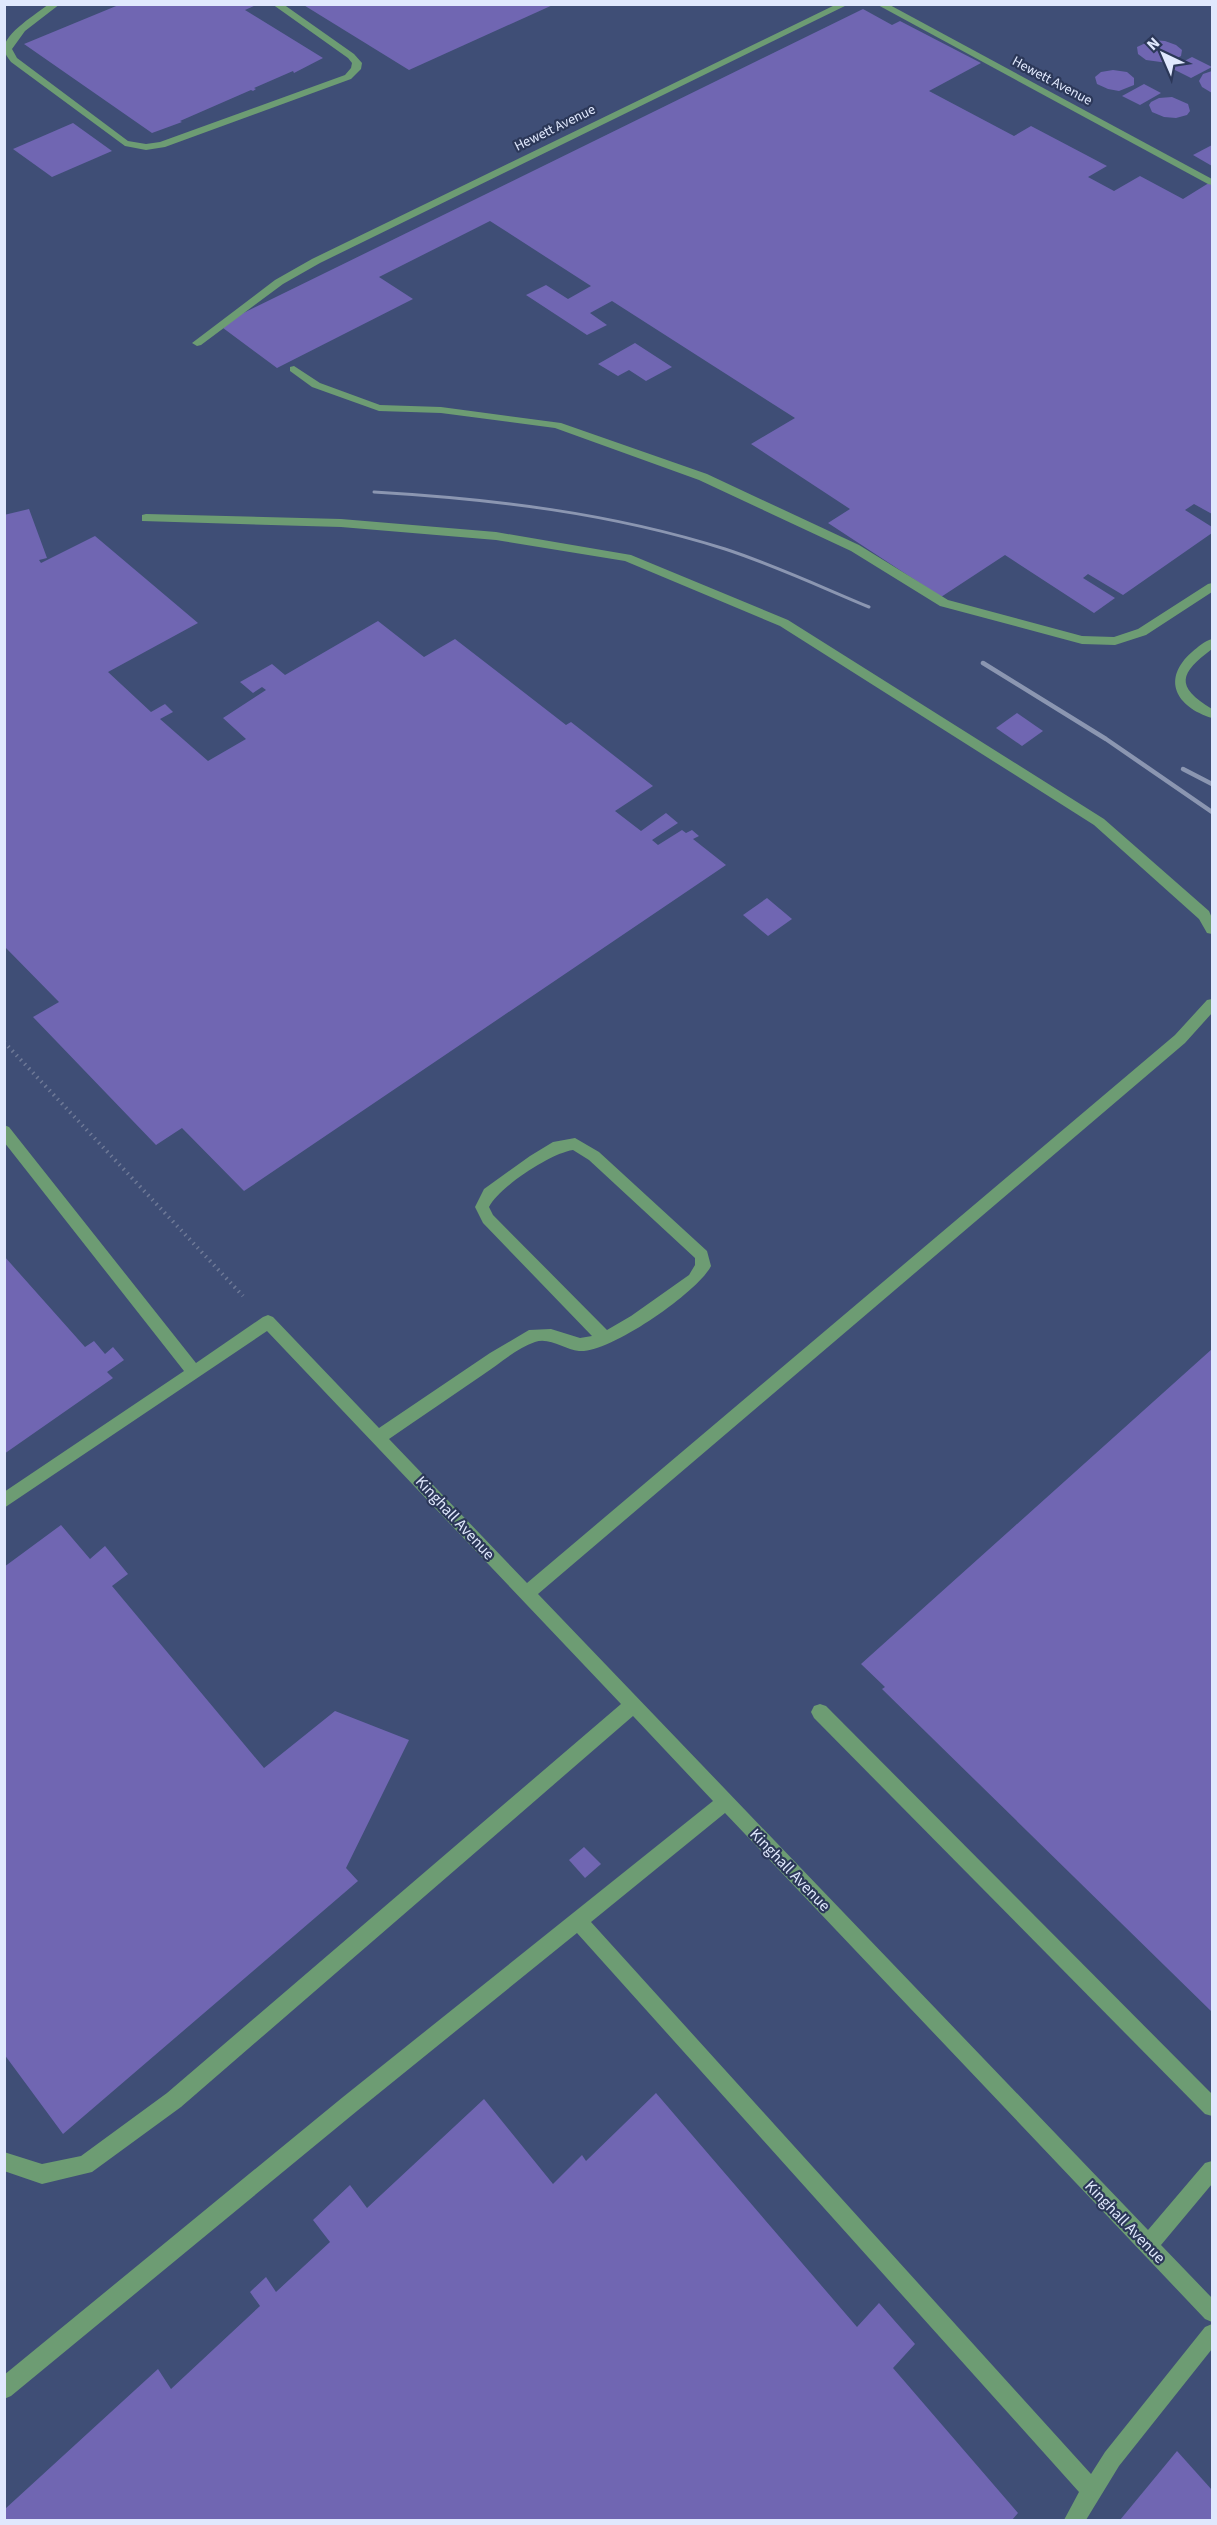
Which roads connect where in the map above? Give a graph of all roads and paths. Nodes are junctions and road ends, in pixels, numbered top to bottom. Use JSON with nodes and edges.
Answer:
{"nodes":[{"id":1,"x":56,"y":4,"type":"edge"},
{"id":2,"x":276,"y":4,"type":"edge"},
{"id":3,"x":844,"y":4,"type":"edge"},
{"id":4,"x":880,"y":4,"type":"edge"},
{"id":5,"x":1211,"y":182,"type":"edge"},
{"id":6,"x":197,"y":343,"type":"dead end"},
{"id":7,"x":294,"y":369,"type":"dead end"},
{"id":8,"x":146,"y":518,"type":"dead end"},
{"id":9,"x":1212,"y":586,"type":"edge"},
{"id":10,"x":1212,"y":643,"type":"edge"},
{"id":11,"x":1212,"y":714,"type":"edge"},
{"id":12,"x":1212,"y":929,"type":"edge"},
{"id":13,"x":1212,"y":1004,"type":"edge"},
{"id":14,"x":4,"y":1042,"type":"edge"},
{"id":15,"x":4,"y":1131,"type":"edge"},
{"id":16,"x":268,"y":1322,"type":"junction"},
{"id":17,"x":604,"y":1339,"type":"junction"},
{"id":18,"x":194,"y":1372,"type":"junction"},
{"id":19,"x":374,"y":1432,"type":"junction"},
{"id":20,"x":4,"y":1501,"type":"edge"},
{"id":21,"x":526,"y":1594,"type":"junction"},
{"id":22,"x":632,"y":1706,"type":"junction"},
{"id":23,"x":820,"y":1712,"type":"dead end"},
{"id":24,"x":725,"y":1802,"type":"junction"},
{"id":25,"x":578,"y":1921,"type":"junction"},
{"id":26,"x":1212,"y":2108,"type":"edge"},
{"id":27,"x":4,"y":2161,"type":"edge"},
{"id":28,"x":1212,"y":2170,"type":"edge"},
{"id":29,"x":1148,"y":2246,"type":"junction"},
{"id":30,"x":1212,"y":2312,"type":"edge"},
{"id":31,"x":1212,"y":2334,"type":"edge"},
{"id":32,"x":4,"y":2389,"type":"edge"},
{"id":33,"x":1092,"y":2491,"type":"junction"},
{"id":34,"x":1074,"y":2520,"type":"edge"}],
"edges":[{"from":1,"to":2,"type":"lane"},
{"from":3,"to":6,"type":"lane","name":"Hewett Avenue"},
{"from":4,"to":5,"type":"lane","name":"Hewett Avenue"},
{"from":7,"to":9,"type":"lane"},
{"from":8,"to":12,"type":"lane"},
{"from":10,"to":11,"type":"lane"},
{"from":13,"to":21,"type":"lane"},
{"from":14,"to":16,"type":"path"},
{"from":15,"to":18,"type":"lane"},
{"from":16,"to":18,"type":"lane"},
{"from":16,"to":19,"type":"lane","name":"Kinghall Avenue"},
{"from":17,"to":17,"type":"lane"},
{"from":17,"to":19,"type":"lane"},
{"from":18,"to":20,"type":"lane"},
{"from":19,"to":21,"type":"lane","name":"Kinghall Avenue"},
{"from":21,"to":22,"type":"lane","name":"Kinghall Avenue"},
{"from":22,"to":24,"type":"lane","name":"Kinghall Avenue"},
{"from":22,"to":27,"type":"lane"},
{"from":23,"to":26,"type":"lane"},
{"from":24,"to":25,"type":"lane"},
{"from":24,"to":29,"type":"lane","name":"Kinghall Avenue"},
{"from":25,"to":32,"type":"lane"},
{"from":25,"to":33,"type":"lane"},
{"from":28,"to":29,"type":"lane"},
{"from":29,"to":30,"type":"lane","name":"Kinghall Avenue"},
{"from":31,"to":33,"type":"lane"},
{"from":33,"to":34,"type":"lane"}]}
